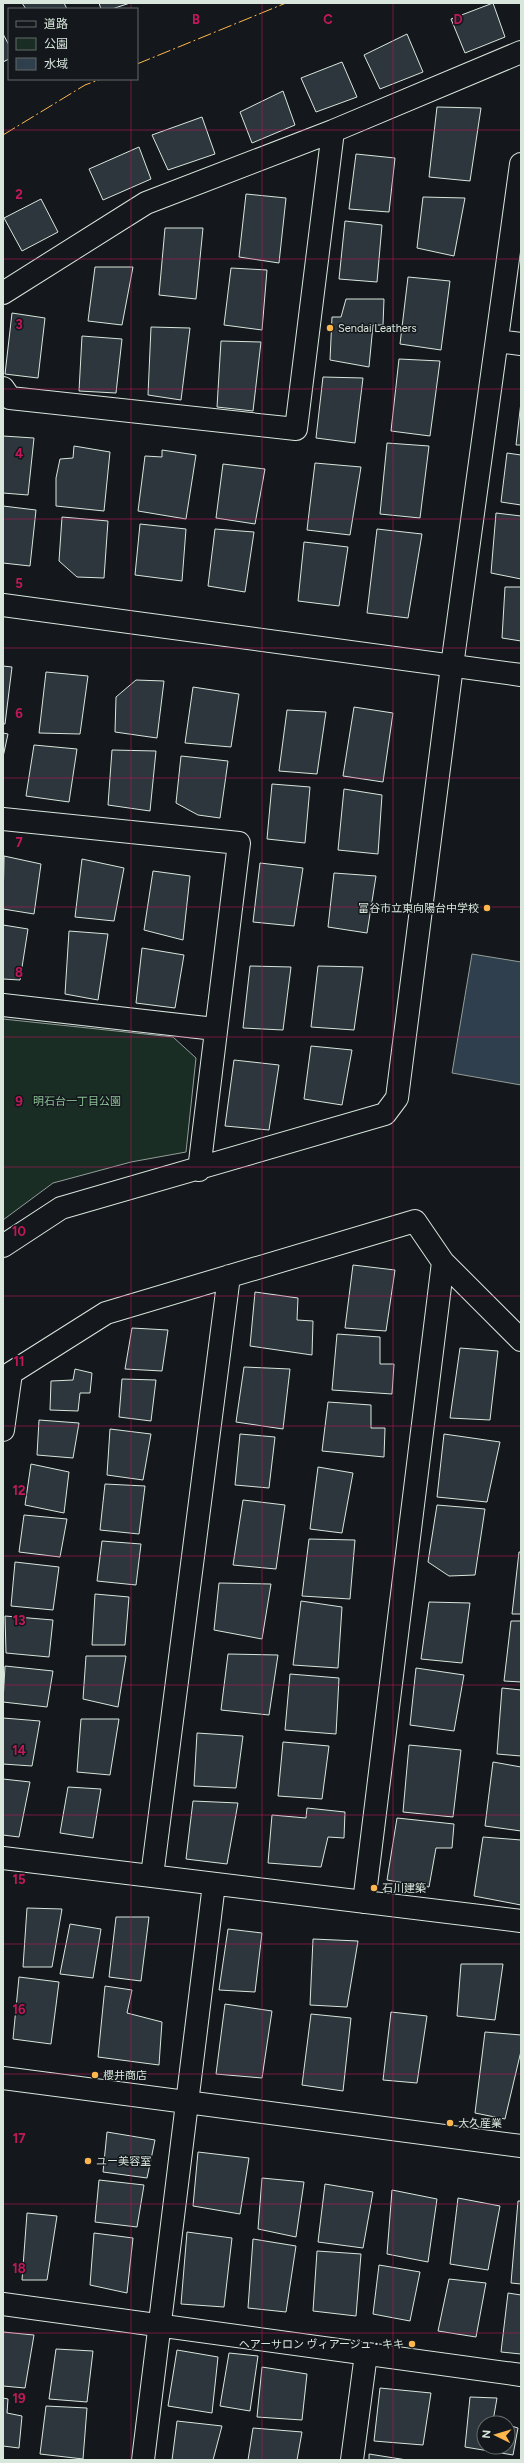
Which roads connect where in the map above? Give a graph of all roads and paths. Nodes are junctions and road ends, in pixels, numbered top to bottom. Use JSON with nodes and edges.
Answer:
{"nodes":[{"id":1,"x":521,"y":52,"type":"edge"},
{"id":2,"x":333,"y":131,"type":"junction"},
{"id":3,"x":521,"y":164,"type":"edge"},
{"id":4,"x":3,"y":293,"type":"edge"},
{"id":5,"x":498,"y":341,"type":"junction"},
{"id":6,"x":521,"y":344,"type":"edge"},
{"id":7,"x":3,"y":388,"type":"edge"},
{"id":8,"x":3,"y":605,"type":"edge"},
{"id":9,"x":452,"y":666,"type":"junction"},
{"id":10,"x":521,"y":675,"type":"edge"},
{"id":11,"x":3,"y":819,"type":"edge"},
{"id":12,"x":3,"y":1005,"type":"edge"},
{"id":13,"x":215,"y":1029,"type":"junction"},
{"id":14,"x":199,"y":1170,"type":"junction"},
{"id":15,"x":3,"y":1246,"type":"edge"},
{"id":16,"x":443,"y":1262,"type":"junction"},
{"id":17,"x":229,"y":1276,"type":"junction"},
{"id":18,"x":521,"y":1340,"type":"edge"},
{"id":19,"x":3,"y":1430,"type":"edge"},
{"id":20,"x":3,"y":1858,"type":"edge"},
{"id":21,"x":152,"y":1876,"type":"junction"},
{"id":22,"x":214,"y":1884,"type":"junction"},
{"id":23,"x":364,"y":1902,"type":"junction"},
{"id":24,"x":521,"y":1921,"type":"edge"},
{"id":25,"x":3,"y":2078,"type":"edge"},
{"id":26,"x":187,"y":2102,"type":"junction"},
{"id":27,"x":521,"y":2146,"type":"edge"},
{"id":28,"x":3,"y":2304,"type":"edge"},
{"id":29,"x":160,"y":2326,"type":"junction"},
{"id":30,"x":366,"y":2354,"type":"junction"},
{"id":31,"x":521,"y":2375,"type":"edge"},
{"id":32,"x":143,"y":2460,"type":"edge"},
{"id":33,"x":352,"y":2460,"type":"edge"}],
"edges":[{"from":1,"to":2,"type":"street"},
{"from":2,"to":4,"type":"street"},
{"from":2,"to":7,"type":"street"},
{"from":3,"to":5,"type":"street"},
{"from":5,"to":6,"type":"street"},
{"from":5,"to":9,"type":"street"},
{"from":8,"to":9,"type":"street"},
{"from":9,"to":10,"type":"street"},
{"from":9,"to":14,"type":"street"},
{"from":11,"to":13,"type":"street"},
{"from":12,"to":13,"type":"street"},
{"from":13,"to":14,"type":"street"},
{"from":14,"to":15,"type":"street"},
{"from":16,"to":17,"type":"street"},
{"from":16,"to":18,"type":"street"},
{"from":16,"to":23,"type":"street"},
{"from":17,"to":19,"type":"street"},
{"from":17,"to":21,"type":"street"},
{"from":20,"to":21,"type":"street"},
{"from":21,"to":22,"type":"street"},
{"from":22,"to":23,"type":"street"},
{"from":22,"to":26,"type":"street"},
{"from":23,"to":24,"type":"street"},
{"from":25,"to":26,"type":"street"},
{"from":26,"to":27,"type":"street"},
{"from":26,"to":29,"type":"street"},
{"from":28,"to":29,"type":"street"},
{"from":29,"to":30,"type":"street"},
{"from":29,"to":32,"type":"street"},
{"from":30,"to":31,"type":"street"},
{"from":30,"to":33,"type":"street"}]}
